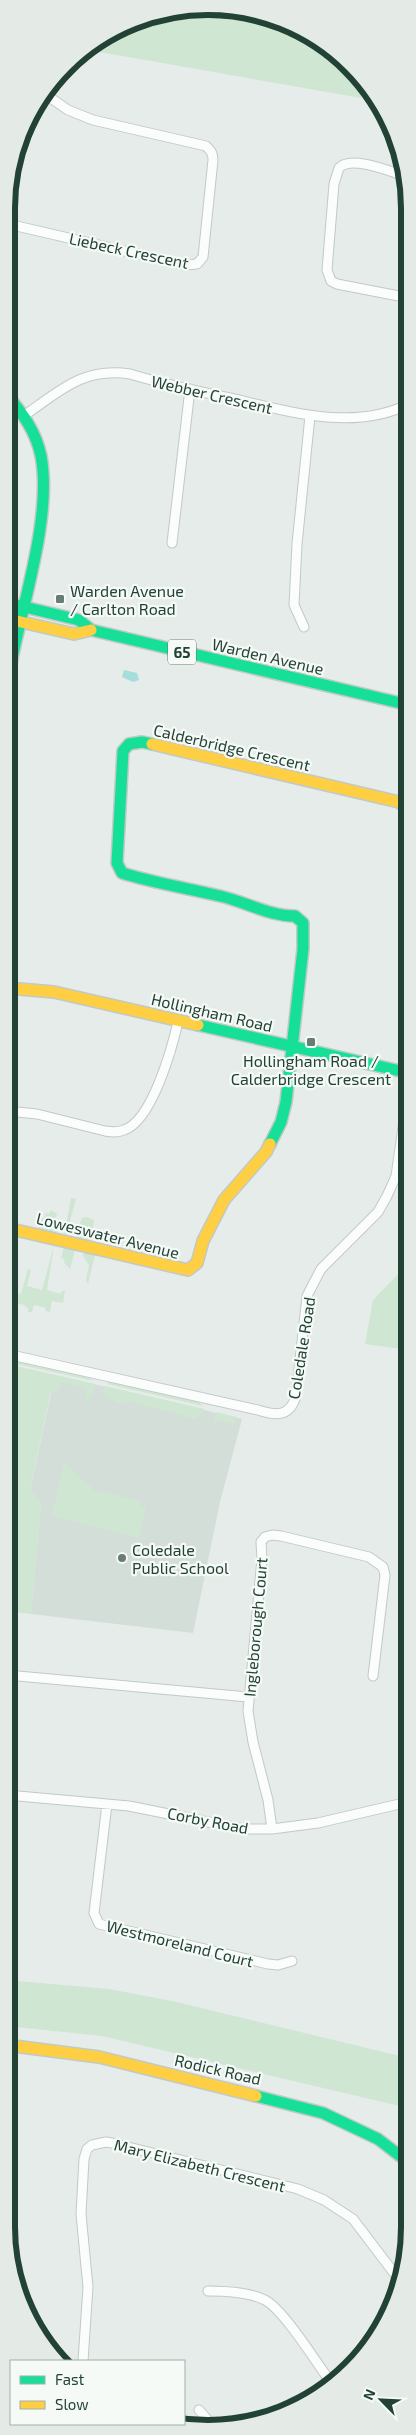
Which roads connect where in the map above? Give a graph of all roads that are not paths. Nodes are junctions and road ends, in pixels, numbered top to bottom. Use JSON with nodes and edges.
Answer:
{"nodes":[{"id":1,"x":50,"y":98,"type":"edge"},
{"id":2,"x":398,"y":174,"type":"edge"},
{"id":3,"x":15,"y":226,"type":"edge"},
{"id":4,"x":401,"y":296,"type":"edge"},
{"id":5,"x":190,"y":389,"type":"junction"},
{"id":6,"x":15,"y":403,"type":"edge"},
{"id":7,"x":401,"y":408,"type":"edge"},
{"id":8,"x":25,"y":414,"type":"junction"},
{"id":9,"x":310,"y":416,"type":"junction"},
{"id":10,"x":172,"y":543,"type":"dead end"},
{"id":11,"x":15,"y":604,"type":"edge"},
{"id":12,"x":23,"y":606,"type":"junction"},
{"id":13,"x":15,"y":617,"type":"edge"},
{"id":14,"x":15,"y":620,"type":"edge"},
{"id":15,"x":304,"y":627,"type":"dead end"},
{"id":16,"x":91,"y":630,"type":"junction"},
{"id":17,"x":401,"y":702,"type":"edge"},
{"id":18,"x":401,"y":804,"type":"edge"},
{"id":19,"x":15,"y":989,"type":"edge"},
{"id":20,"x":178,"y":1022,"type":"junction"},
{"id":21,"x":291,"y":1047,"type":"junction"},
{"id":22,"x":401,"y":1071,"type":"edge"},
{"id":23,"x":15,"y":1111,"type":"edge"},
{"id":24,"x":401,"y":1141,"type":"edge"},
{"id":25,"x":15,"y":1230,"type":"edge"},
{"id":26,"x":15,"y":1356,"type":"edge"},
{"id":27,"x":15,"y":1676,"type":"edge"},
{"id":28,"x":374,"y":1676,"type":"dead end"},
{"id":29,"x":248,"y":1698,"type":"junction"},
{"id":30,"x":15,"y":1796,"type":"edge"},
{"id":31,"x":106,"y":1804,"type":"junction"},
{"id":32,"x":401,"y":1804,"type":"edge"},
{"id":33,"x":272,"y":1829,"type":"junction"},
{"id":34,"x":292,"y":1961,"type":"dead end"},
{"id":35,"x":15,"y":2047,"type":"edge"},
{"id":36,"x":401,"y":2157,"type":"edge"},
{"id":37,"x":395,"y":2274,"type":"edge"},
{"id":38,"x":208,"y":2291,"type":"dead end"},
{"id":39,"x":83,"y":2360,"type":"edge"},
{"id":40,"x":328,"y":2378,"type":"edge"},
{"id":41,"x":199,"y":2410,"type":"dead end"},
{"id":42,"x":208,"y":2420,"type":"edge"}],
"edges":[{"from":1,"to":3,"type":"street","name":"Liebeck Crescent"},
{"from":2,"to":4,"type":"street"},
{"from":5,"to":8,"type":"street","name":"Webber Crescent"},
{"from":5,"to":9,"type":"street","name":"Webber Crescent"},
{"from":5,"to":10,"type":"street"},
{"from":6,"to":8,"type":"street"},
{"from":7,"to":9,"type":"street","name":"Webber Crescent"},
{"from":8,"to":12,"type":"street"},
{"from":9,"to":15,"type":"street"},
{"from":11,"to":12,"type":"street","name":"Warden Avenue","number":"65"},
{"from":12,"to":13,"type":"street"},
{"from":12,"to":16,"type":"street","name":"Warden Avenue","number":"65"},
{"from":14,"to":16,"type":"street","name":"Warden Avenue","number":"65"},
{"from":16,"to":17,"type":"street","name":"Warden Avenue","number":"65"},
{"from":18,"to":21,"type":"street","name":"Calderbridge Crescent"},
{"from":19,"to":20,"type":"street","name":"Hollingham Road"},
{"from":20,"to":21,"type":"street","name":"Hollingham Road"},
{"from":20,"to":23,"type":"street"},
{"from":21,"to":22,"type":"street","name":"Hollingham Road"},
{"from":21,"to":25,"type":"street","name":"Loweswater Avenue"},
{"from":24,"to":26,"type":"street","name":"Coledale Road"},
{"from":27,"to":29,"type":"street"},
{"from":28,"to":29,"type":"street","name":"Ingleborough Court"},
{"from":29,"to":33,"type":"street","name":"Ingleborough Court"},
{"from":30,"to":31,"type":"street","name":"Corby Road"},
{"from":31,"to":33,"type":"street","name":"Corby Road"},
{"from":31,"to":34,"type":"street","name":"Westmoreland Court"},
{"from":32,"to":33,"type":"street","name":"Corby Road"},
{"from":35,"to":36,"type":"street","name":"Rodick Road"},
{"from":37,"to":39,"type":"street","name":"Mary Elizabeth Crescent"},
{"from":38,"to":40,"type":"street"},
{"from":41,"to":42,"type":"street"}]}
